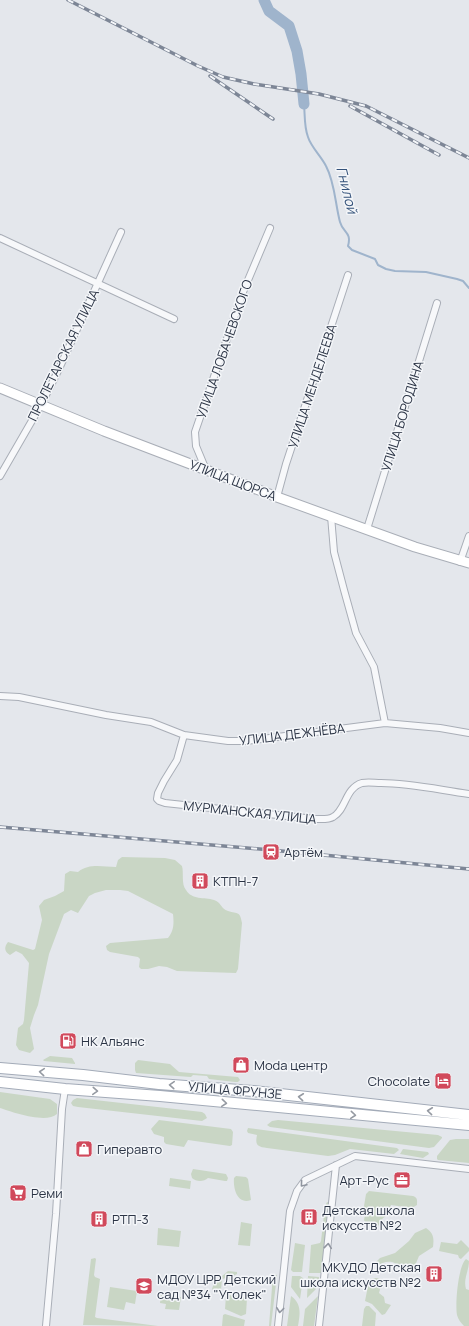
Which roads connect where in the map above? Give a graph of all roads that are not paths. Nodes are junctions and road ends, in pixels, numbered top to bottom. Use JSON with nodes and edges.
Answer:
{"nodes":[{"id":1,"x":270,"y":228,"type":"dead end"},
{"id":2,"x":121,"y":232,"type":"dead end"},
{"id":3,"x":0,"y":238,"type":"edge"},
{"id":4,"x":348,"y":275,"type":"dead end"},
{"id":5,"x":97,"y":284,"type":"junction"},
{"id":6,"x":437,"y":303,"type":"dead end"},
{"id":7,"x":174,"y":320,"type":"dead end"},
{"id":8,"x":0,"y":388,"type":"edge"},
{"id":9,"x":41,"y":405,"type":"junction"},
{"id":10,"x":206,"y":470,"type":"junction"},
{"id":11,"x":0,"y":476,"type":"edge"},
{"id":12,"x":277,"y":497,"type":"junction"},
{"id":13,"x":331,"y":516,"type":"junction"},
{"id":14,"x":367,"y":530,"type":"junction"},
{"id":15,"x":469,"y":536,"type":"edge"},
{"id":16,"x":465,"y":562,"type":"edge"},
{"id":17,"x":0,"y":696,"type":"edge"},
{"id":18,"x":385,"y":723,"type":"junction"},
{"id":19,"x":469,"y":732,"type":"edge"},
{"id":20,"x":184,"y":735,"type":"junction"},
{"id":21,"x":469,"y":794,"type":"edge"},
{"id":22,"x":0,"y":1068,"type":"edge"},
{"id":23,"x":0,"y":1082,"type":"edge"},
{"id":24,"x":65,"y":1089,"type":"junction"},
{"id":25,"x":469,"y":1115,"type":"edge"},
{"id":26,"x":469,"y":1125,"type":"edge"},
{"id":27,"x":336,"y":1165,"type":"junction"},
{"id":28,"x":469,"y":1169,"type":"edge"},
{"id":29,"x":46,"y":1326,"type":"edge"},
{"id":30,"x":278,"y":1326,"type":"edge"},
{"id":31,"x":319,"y":1326,"type":"edge"}],
"edges":[{"from":1,"to":10,"type":"street","name":"УЛИЦА ЛОБАЧЕВСКОГО"},
{"from":2,"to":5,"type":"street","name":"ПРОЛЕТАРСКАЯ УЛИЦА"},
{"from":3,"to":5,"type":"street"},
{"from":4,"to":12,"type":"street","name":"УЛИЦА МЕНДЕЛЕЕВА"},
{"from":5,"to":7,"type":"street"},
{"from":5,"to":9,"type":"street","name":"ПРОЛЕТАРСКАЯ УЛИЦА"},
{"from":6,"to":14,"type":"street","name":"УЛИЦА БОРОДИНА"},
{"from":8,"to":9,"type":"main road","name":"УЛИЦА ЩОРСА"},
{"from":9,"to":10,"type":"main road","name":"УЛИЦА ЩОРСА"},
{"from":9,"to":11,"type":"street","name":"ПРОЛЕТАРСКАЯ УЛИЦА"},
{"from":10,"to":12,"type":"main road","name":"УЛИЦА ЩОРСА"},
{"from":12,"to":13,"type":"main road","name":"УЛИЦА ЩОРСА"},
{"from":13,"to":14,"type":"main road","name":"УЛИЦА ЩОРСА"},
{"from":13,"to":18,"type":"street"},
{"from":14,"to":16,"type":"main road","name":"УЛИЦА ЩОРСА"},
{"from":15,"to":16,"type":"street"},
{"from":17,"to":20,"type":"street","name":"УЛИЦА ДЕЖНЁВА"},
{"from":18,"to":19,"type":"street","name":"УЛИЦА ДЕЖНЁВА"},
{"from":18,"to":20,"type":"street","name":"УЛИЦА ДЕЖНЁВА"},
{"from":20,"to":21,"type":"street","name":"МУРМАНСКАЯ УЛИЦА"},
{"from":25,"to":22,"type":"main road","name":"УЛИЦА ФРУНЗЕ","one_way":true},
{"from":23,"to":24,"type":"main road","name":"УЛИЦА ФРУНЗЕ"},
{"from":24,"to":26,"type":"main road","name":"УЛИЦА ФРУНЗЕ","one_way":true},
{"from":24,"to":29,"type":"street"},
{"from":27,"to":28,"type":"street"},
{"from":27,"to":30,"type":"street","one_way":true},
{"from":31,"to":27,"type":"street","one_way":true}]}
